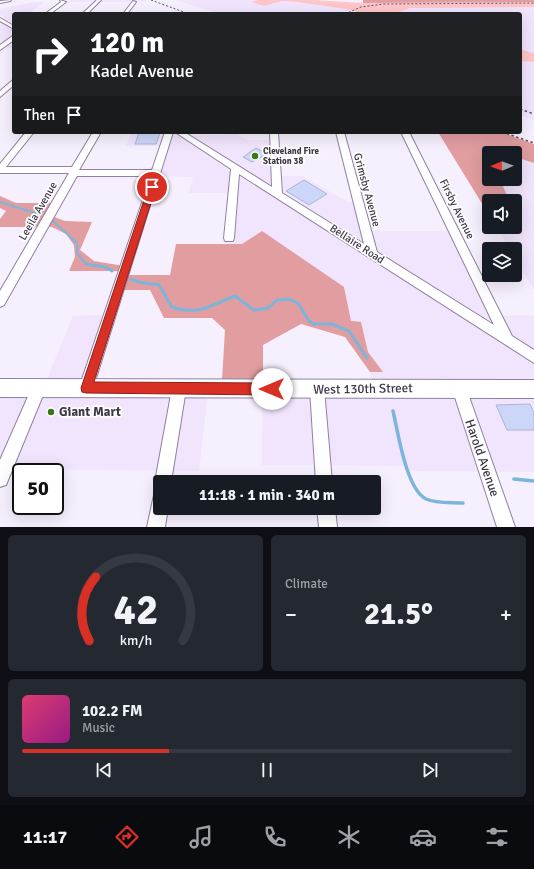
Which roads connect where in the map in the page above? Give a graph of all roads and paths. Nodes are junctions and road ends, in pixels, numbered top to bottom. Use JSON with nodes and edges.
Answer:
{"nodes":[{"id":1,"x":9,"y":0,"type":"edge"},
{"id":2,"x":98,"y":0,"type":"edge"},
{"id":3,"x":62,"y":1,"type":"edge"},
{"id":4,"x":0,"y":2,"type":"edge"},
{"id":5,"x":134,"y":2,"type":"dead end"},
{"id":6,"x":49,"y":12,"type":"edge"},
{"id":7,"x":86,"y":12,"type":"edge"},
{"id":8,"x":126,"y":12,"type":"edge"},
{"id":9,"x":0,"y":19,"type":"edge"},
{"id":10,"x":12,"y":27,"type":"edge"},
{"id":11,"x":12,"y":39,"type":"edge"},
{"id":12,"x":0,"y":48,"type":"edge"},
{"id":13,"x":12,"y":83,"type":"edge"},
{"id":14,"x":0,"y":95,"type":"edge"},
{"id":15,"x":28,"y":134,"type":"edge"},
{"id":16,"x":96,"y":134,"type":"edge"},
{"id":17,"x":168,"y":134,"type":"edge"},
{"id":18,"x":186,"y":134,"type":"edge"},
{"id":19,"x":274,"y":134,"type":"edge"},
{"id":20,"x":341,"y":134,"type":"edge"},
{"id":21,"x":406,"y":134,"type":"edge"},
{"id":22,"x":235,"y":168,"type":"junction"},
{"id":23,"x":0,"y":170,"type":"edge"},
{"id":24,"x":74,"y":172,"type":"junction"},
{"id":25,"x":157,"y":173,"type":"junction"},
{"id":26,"x":277,"y":193,"type":"junction"},
{"id":27,"x":229,"y":238,"type":"dead end"},
{"id":28,"x":372,"y":254,"type":"junction"},
{"id":29,"x":0,"y":302,"type":"edge"},
{"id":30,"x":508,"y":339,"type":"junction"},
{"id":31,"x":534,"y":357,"type":"edge"},
{"id":32,"x":0,"y":388,"type":"edge"},
{"id":33,"x":39,"y":388,"type":"junction"},
{"id":34,"x":86,"y":388,"type":"junction"},
{"id":35,"x":459,"y":388,"type":"junction"},
{"id":36,"x":179,"y":389,"type":"junction"},
{"id":37,"x":317,"y":389,"type":"junction"},
{"id":38,"x":534,"y":389,"type":"edge"},
{"id":39,"x":164,"y":475,"type":"edge"},
{"id":40,"x":323,"y":475,"type":"edge"},
{"id":41,"x":0,"y":479,"type":"edge"},
{"id":42,"x":158,"y":515,"type":"edge"},
{"id":43,"x":327,"y":515,"type":"edge"},
{"id":44,"x":156,"y":527,"type":"edge"},
{"id":45,"x":328,"y":527,"type":"edge"},
{"id":46,"x":506,"y":527,"type":"edge"}],
"edges":[{"from":1,"to":4,"type":"street"},
{"from":2,"to":7,"type":"street"},
{"from":3,"to":6,"type":"street"},
{"from":5,"to":8,"type":"street"},
{"from":9,"to":10,"type":"street"},
{"from":11,"to":12,"type":"street"},
{"from":13,"to":14,"type":"street"},
{"from":15,"to":23,"type":"street"},
{"from":16,"to":24,"type":"street","name":"Leeila Avenue"},
{"from":17,"to":25,"type":"street"},
{"from":18,"to":22,"type":"street","name":"Bellaire Road"},
{"from":19,"to":26,"type":"street"},
{"from":20,"to":28,"type":"street","name":"Grimsby Avenue"},
{"from":21,"to":30,"type":"street","name":"Firsby Avenue"},
{"from":22,"to":26,"type":"street","name":"Bellaire Road"},
{"from":22,"to":27,"type":"street"},
{"from":23,"to":24,"type":"street"},
{"from":24,"to":25,"type":"street"},
{"from":24,"to":29,"type":"street","name":"Leeila Avenue"},
{"from":25,"to":34,"type":"street"},
{"from":26,"to":28,"type":"street","name":"Bellaire Road"},
{"from":28,"to":30,"type":"street","name":"Bellaire Road"},
{"from":30,"to":31,"type":"street","name":"Bellaire Road"},
{"from":32,"to":33,"type":"main road","name":"West 130th Street"},
{"from":33,"to":34,"type":"main road","name":"West 130th Street"},
{"from":33,"to":41,"type":"street"},
{"from":34,"to":36,"type":"main road","name":"West 130th Street"},
{"from":35,"to":37,"type":"main road","name":"West 130th Street"},
{"from":35,"to":38,"type":"main road","name":"West 130th Street"},
{"from":35,"to":46,"type":"street","name":"Harold Avenue"},
{"from":36,"to":37,"type":"main road","name":"West 130th Street"},
{"from":36,"to":39,"type":"street"},
{"from":37,"to":40,"type":"street"},
{"from":42,"to":44,"type":"street"},
{"from":43,"to":45,"type":"street"}]}
